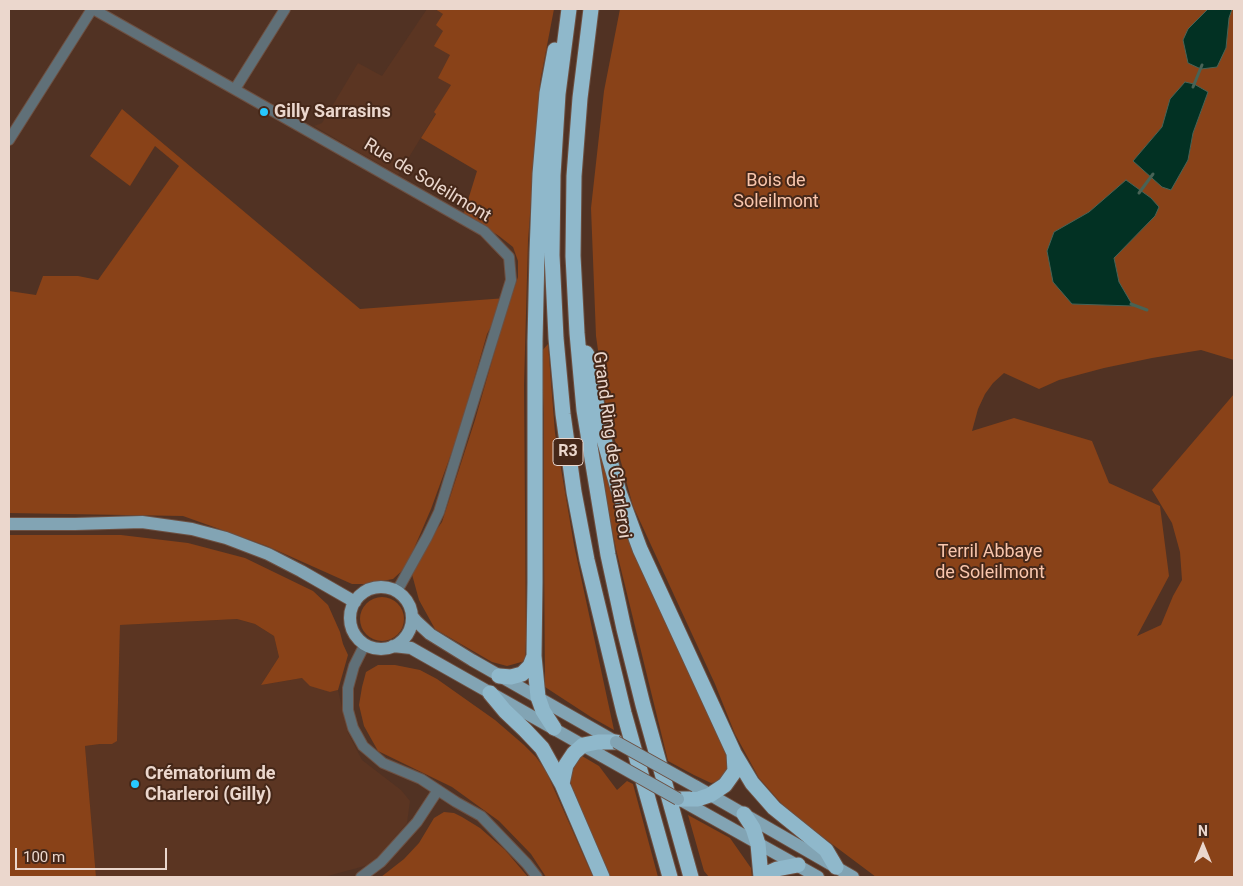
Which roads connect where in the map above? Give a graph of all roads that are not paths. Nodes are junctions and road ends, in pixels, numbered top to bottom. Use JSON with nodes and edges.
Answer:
{"nodes":[{"id":1,"x":93,"y":9,"type":"edge"},
{"id":2,"x":285,"y":9,"type":"edge"},
{"id":3,"x":591,"y":9,"type":"edge"},
{"id":4,"x":568,"y":12,"type":"edge"},
{"id":5,"x":235,"y":88,"type":"junction"},
{"id":6,"x":9,"y":140,"type":"edge"},
{"id":7,"x":577,"y":333,"type":"junction"},
{"id":8,"x":9,"y":524,"type":"edge"},
{"id":9,"x":397,"y":591,"type":"junction"},
{"id":10,"x":355,"y":602,"type":"junction"},
{"id":11,"x":412,"y":616,"type":"junction"},
{"id":12,"x":365,"y":644,"type":"junction"},
{"id":13,"x":393,"y":646,"type":"junction"},
{"id":14,"x":534,"y":656,"type":"junction"},
{"id":15,"x":499,"y":676,"type":"junction"},
{"id":16,"x":490,"y":693,"type":"junction"},
{"id":17,"x":538,"y":697,"type":"junction"},
{"id":18,"x":554,"y":728,"type":"junction"},
{"id":19,"x":616,"y":742,"type":"joint"},
{"id":20,"x":594,"y":743,"type":"junction"},
{"id":21,"x":734,"y":753,"type":"junction"},
{"id":22,"x":562,"y":784,"type":"junction"},
{"id":23,"x":438,"y":790,"type":"junction"},
{"id":24,"x":701,"y":797,"type":"junction"},
{"id":25,"x":678,"y":798,"type":"joint"},
{"id":26,"x":744,"y":814,"type":"junction"},
{"id":27,"x":758,"y":844,"type":"junction"},
{"id":28,"x":798,"y":866,"type":"junction"},
{"id":29,"x":836,"y":866,"type":"junction"},
{"id":30,"x":361,"y":877,"type":"edge"},
{"id":31,"x":537,"y":877,"type":"edge"},
{"id":32,"x":602,"y":877,"type":"edge"},
{"id":33,"x":670,"y":877,"type":"edge"},
{"id":34,"x":691,"y":877,"type":"edge"},
{"id":35,"x":760,"y":877,"type":"edge"},
{"id":36,"x":765,"y":877,"type":"edge"},
{"id":37,"x":818,"y":877,"type":"edge"},
{"id":38,"x":853,"y":877,"type":"edge"}],
"edges":[{"from":1,"to":5,"type":"street","name":"Rue de Soleilmont"},
{"from":1,"to":6,"type":"street"},
{"from":2,"to":5,"type":"street"},
{"from":3,"to":7,"type":"highway","name":"Grand Ring de Charleroi","number":"R3"},
{"from":4,"to":14,"type":"highway"},
{"from":4,"to":33,"type":"highway","number":"R3"},
{"from":5,"to":9,"type":"street","name":"Rue de Soleilmont"},
{"from":7,"to":21,"type":"highway"},
{"from":7,"to":34,"type":"highway","name":"Grand Ring de Charleroi","number":"R3"},
{"from":8,"to":10,"type":"main road"},
{"from":9,"to":10,"type":"main road"},
{"from":9,"to":11,"type":"main road"},
{"from":10,"to":12,"type":"main road"},
{"from":11,"to":13,"type":"main road"},
{"from":11,"to":15,"type":"main road"},
{"from":12,"to":13,"type":"main road"},
{"from":12,"to":23,"type":"street"},
{"from":13,"to":16,"type":"main road"},
{"from":14,"to":15,"type":"highway"},
{"from":14,"to":17,"type":"highway"},
{"from":15,"to":17,"type":"main road"},
{"from":16,"to":18,"type":"main road"},
{"from":16,"to":22,"type":"highway"},
{"from":17,"to":18,"type":"highway"},
{"from":17,"to":20,"type":"main road"},
{"from":18,"to":20,"type":"main road"},
{"from":19,"to":20,"type":"highway"},
{"from":19,"to":24,"type":"main road","bridge":true},
{"from":20,"to":22,"type":"highway"},
{"from":20,"to":25,"type":"main road","bridge":true},
{"from":21,"to":24,"type":"highway"},
{"from":21,"to":29,"type":"highway"},
{"from":22,"to":32,"type":"highway"},
{"from":23,"to":30,"type":"street"},
{"from":23,"to":31,"type":"street"},
{"from":24,"to":25,"type":"highway"},
{"from":24,"to":26,"type":"main road"},
{"from":24,"to":27,"type":"main road"},
{"from":26,"to":27,"type":"highway"},
{"from":26,"to":29,"type":"main road"},
{"from":27,"to":28,"type":"main road"},
{"from":27,"to":35,"type":"highway"},
{"from":28,"to":36,"type":"highway"},
{"from":28,"to":37,"type":"main road"},
{"from":29,"to":38,"type":"main road"}]}
